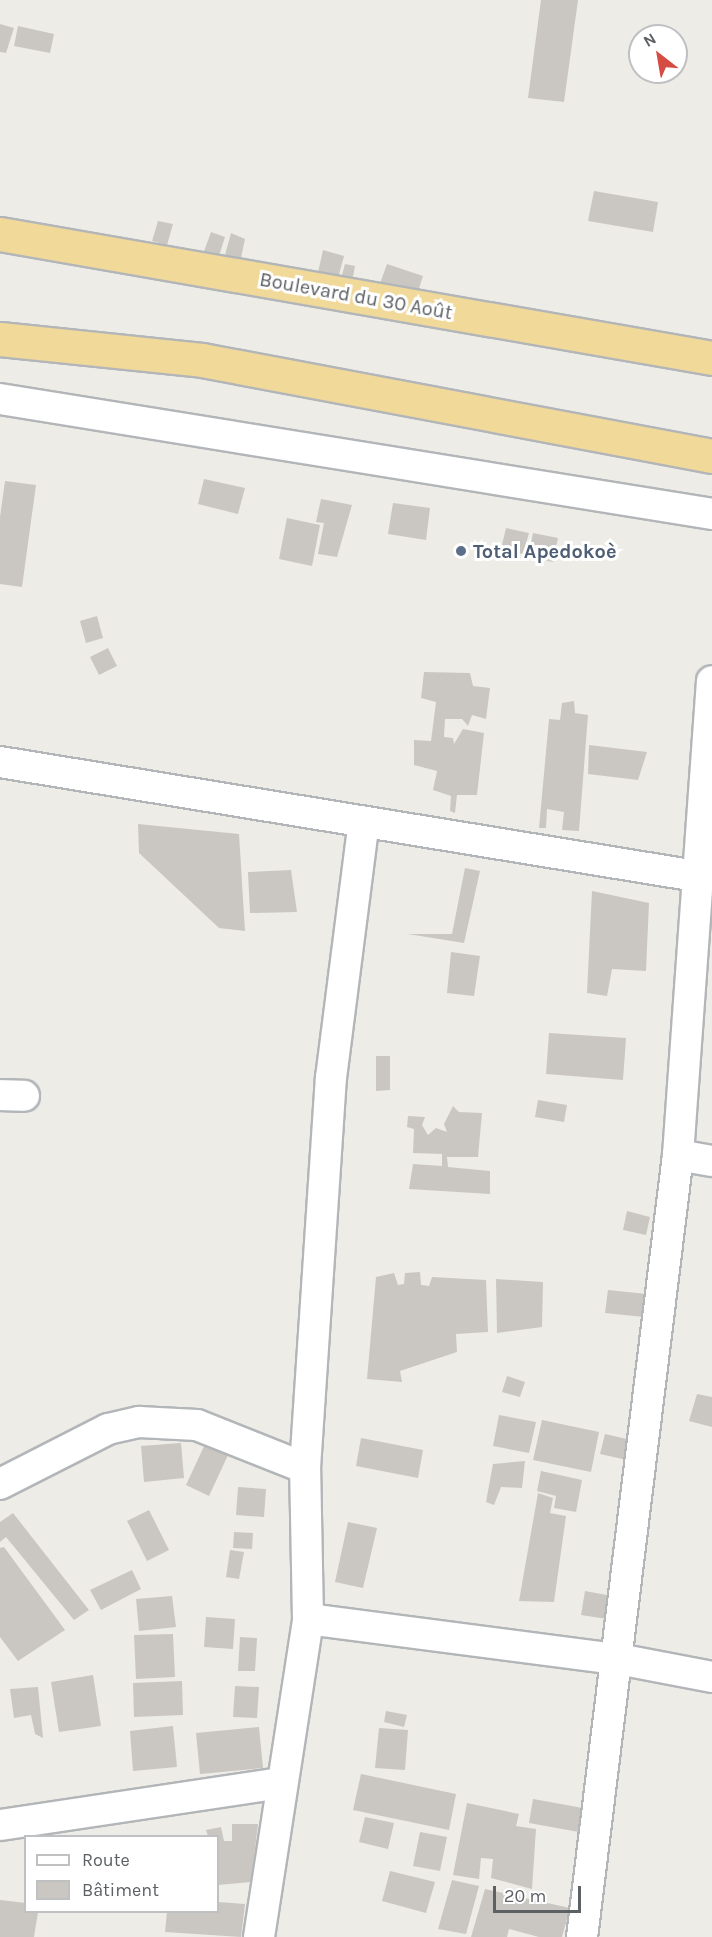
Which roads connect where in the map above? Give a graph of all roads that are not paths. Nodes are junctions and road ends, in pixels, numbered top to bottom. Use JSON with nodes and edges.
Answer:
{"nodes":[{"id":1,"x":0,"y":234,"type":"edge"},
{"id":2,"x":0,"y":339,"type":"edge"},
{"id":3,"x":712,"y":358,"type":"edge"},
{"id":4,"x":0,"y":399,"type":"edge"},
{"id":5,"x":712,"y":456,"type":"edge"},
{"id":6,"x":712,"y":514,"type":"edge"},
{"id":7,"x":712,"y":681,"type":"edge"},
{"id":8,"x":0,"y":762,"type":"edge"},
{"id":9,"x":364,"y":822,"type":"junction"},
{"id":10,"x":696,"y":876,"type":"junction"},
{"id":11,"x":678,"y":1155,"type":"junction"},
{"id":12,"x":712,"y":1161,"type":"edge"},
{"id":13,"x":305,"y":1468,"type":"junction"},
{"id":14,"x":0,"y":1484,"type":"edge"},
{"id":15,"x":308,"y":1619,"type":"junction"},
{"id":16,"x":618,"y":1659,"type":"junction"},
{"id":17,"x":712,"y":1677,"type":"edge"},
{"id":18,"x":282,"y":1783,"type":"junction"},
{"id":19,"x":0,"y":1825,"type":"edge"},
{"id":20,"x":260,"y":1937,"type":"edge"},
{"id":21,"x":582,"y":1937,"type":"edge"}],
"edges":[{"from":1,"to":3,"type":"highway","name":"Boulevard du 30 Août"},
{"from":2,"to":5,"type":"highway"},
{"from":4,"to":6,"type":"street"},
{"from":7,"to":10,"type":"street"},
{"from":8,"to":9,"type":"street"},
{"from":9,"to":10,"type":"street"},
{"from":9,"to":13,"type":"street"},
{"from":10,"to":11,"type":"street"},
{"from":11,"to":12,"type":"street"},
{"from":11,"to":16,"type":"street"},
{"from":13,"to":14,"type":"street"},
{"from":13,"to":15,"type":"street"},
{"from":15,"to":16,"type":"street"},
{"from":15,"to":18,"type":"street"},
{"from":16,"to":17,"type":"street"},
{"from":16,"to":21,"type":"street"},
{"from":18,"to":19,"type":"street"},
{"from":18,"to":20,"type":"street"}]}
